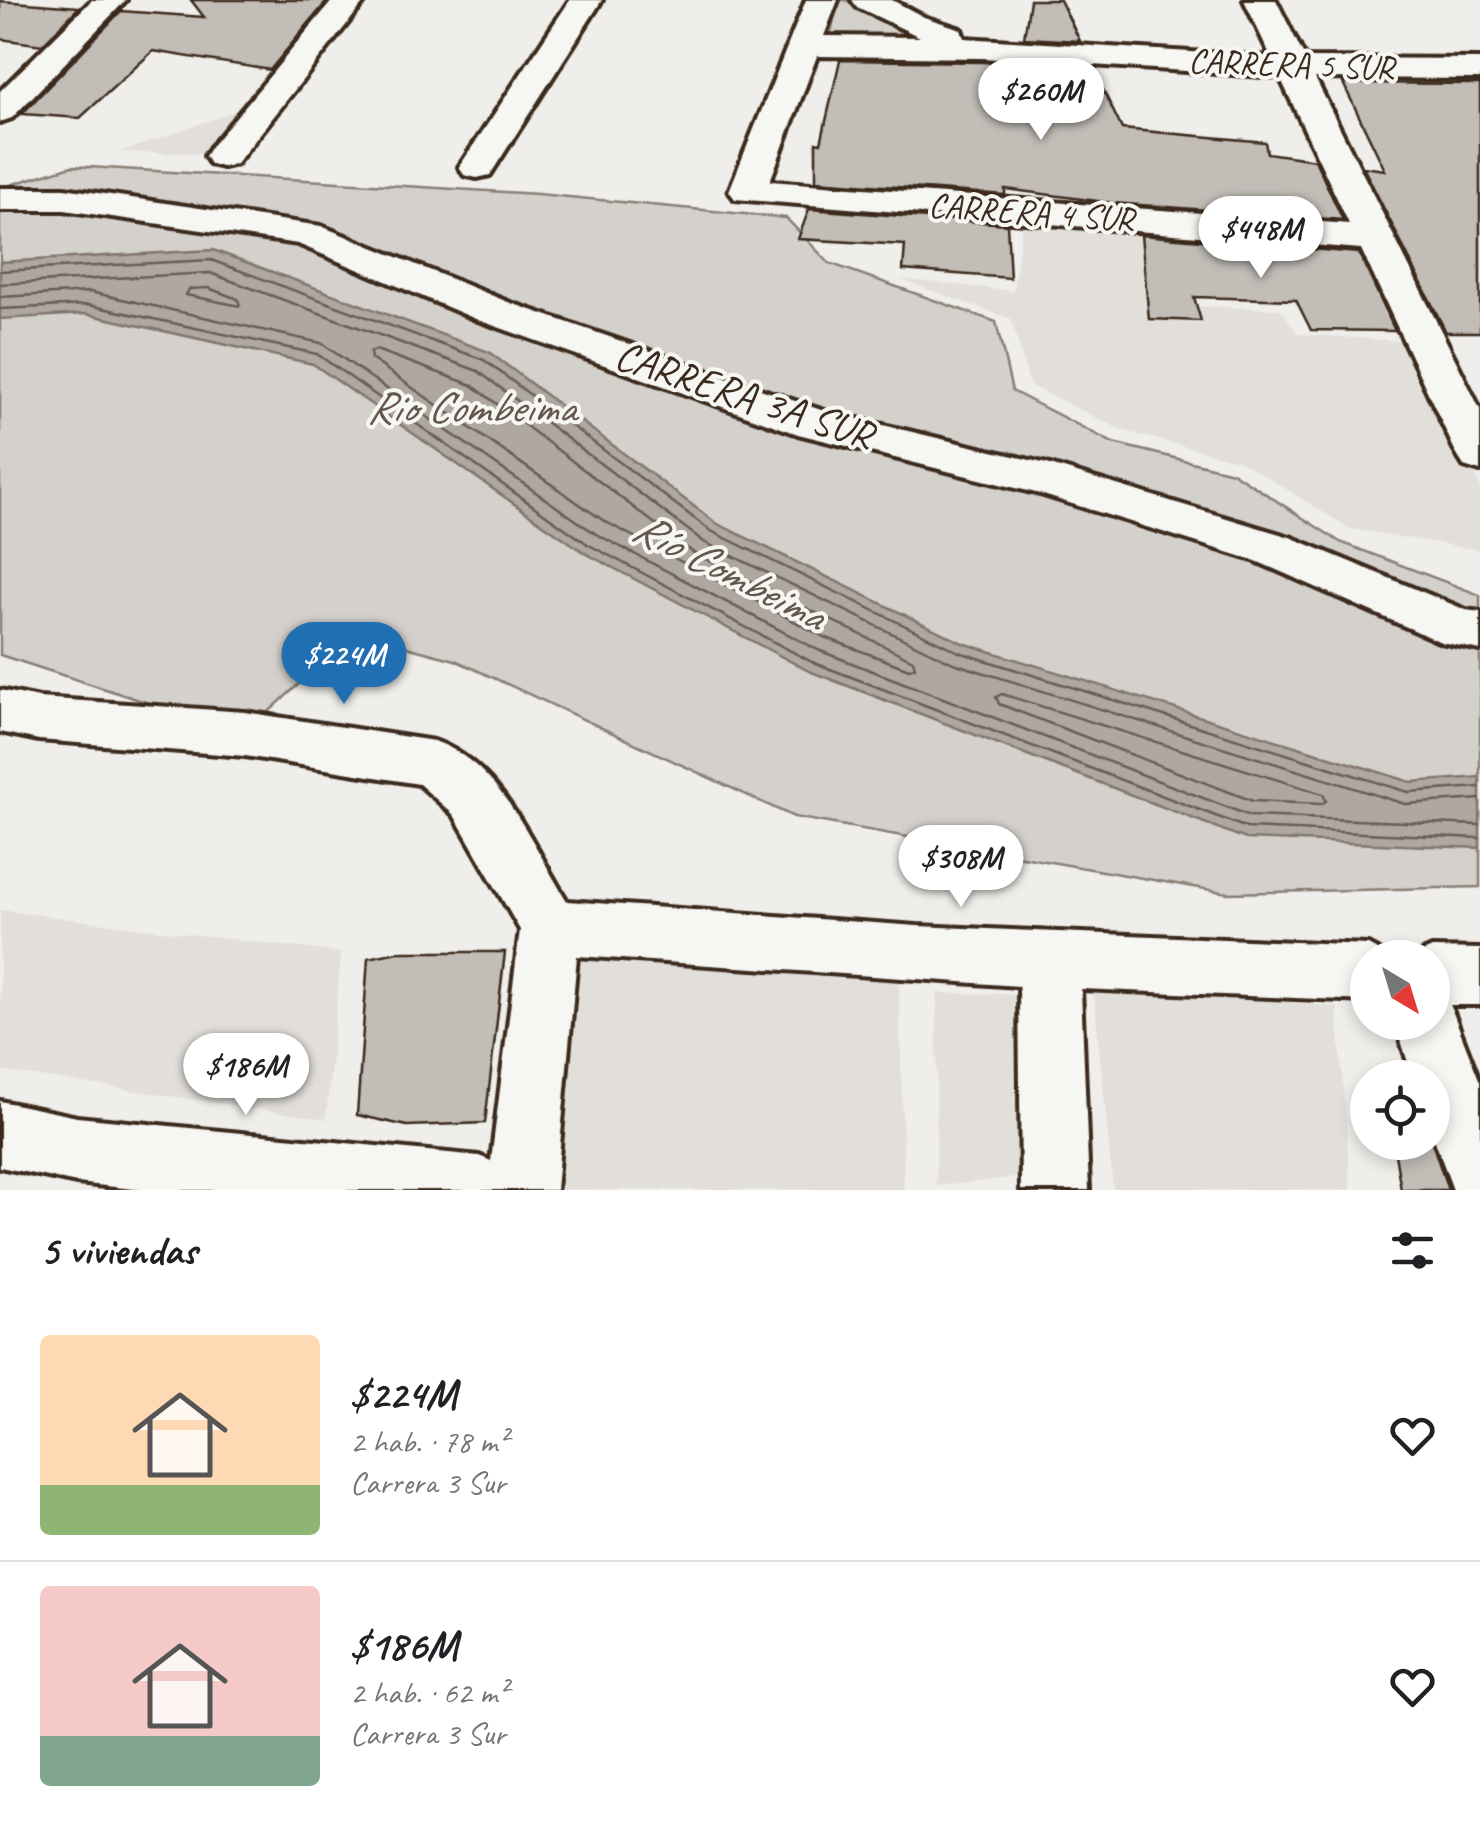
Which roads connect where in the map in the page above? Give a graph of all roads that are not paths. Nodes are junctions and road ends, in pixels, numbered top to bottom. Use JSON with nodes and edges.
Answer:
{"nodes":[{"id":1,"x":110,"y":0,"type":"edge"},
{"id":2,"x":350,"y":0,"type":"edge"},
{"id":3,"x":586,"y":0,"type":"edge"},
{"id":4,"x":822,"y":0,"type":"edge"},
{"id":5,"x":868,"y":0,"type":"edge"},
{"id":6,"x":1260,"y":0,"type":"edge"},
{"id":7,"x":802,"y":46,"type":"junction"},
{"id":8,"x":982,"y":48,"type":"junction"},
{"id":9,"x":1291,"y":68,"type":"junction"},
{"id":10,"x":1480,"y":70,"type":"edge"},
{"id":11,"x":0,"y":111,"type":"edge"},
{"id":12,"x":224,"y":156,"type":"dead end"},
{"id":13,"x":477,"y":168,"type":"dead end"},
{"id":14,"x":0,"y":199,"type":"edge"},
{"id":15,"x":1374,"y":238,"type":"junction"},
{"id":16,"x":1480,"y":455,"type":"edge"},
{"id":17,"x":1480,"y":632,"type":"edge"},
{"id":18,"x":0,"y":711,"type":"edge"},
{"id":19,"x":550,"y":927,"type":"junction"},
{"id":20,"x":1049,"y":958,"type":"junction"},
{"id":21,"x":1350,"y":973,"type":"edge"},
{"id":22,"x":1450,"y":976,"type":"edge"},
{"id":23,"x":1480,"y":976,"type":"edge"},
{"id":24,"x":1432,"y":1040,"type":"edge"},
{"id":25,"x":0,"y":1134,"type":"edge"},
{"id":26,"x":69,"y":1170,"type":"edge"},
{"id":27,"x":1480,"y":1173,"type":"edge"},
{"id":28,"x":479,"y":1190,"type":"edge"},
{"id":29,"x":522,"y":1190,"type":"edge"},
{"id":30,"x":1055,"y":1190,"type":"edge"}],
"edges":[{"from":1,"to":11,"type":"street"},
{"from":2,"to":12,"type":"street"},
{"from":3,"to":13,"type":"street"},
{"from":4,"to":7,"type":"street"},
{"from":5,"to":8,"type":"street","name":"CARRERA 5 SUR"},
{"from":6,"to":9,"type":"street"},
{"from":7,"to":8,"type":"street","name":"CARRERA 5 SUR"},
{"from":7,"to":15,"type":"street","name":"CARRERA 4 SUR"},
{"from":8,"to":9,"type":"street","name":"CARRERA 5 SUR"},
{"from":9,"to":10,"type":"street","name":"CARRERA 5 SUR"},
{"from":9,"to":15,"type":"street"},
{"from":14,"to":17,"type":"street","name":"CARRERA 3A SUR"},
{"from":15,"to":16,"type":"street"},
{"from":18,"to":19,"type":"street"},
{"from":19,"to":20,"type":"street"},
{"from":19,"to":29,"type":"street"},
{"from":20,"to":21,"type":"street"},
{"from":20,"to":30,"type":"street"},
{"from":22,"to":23,"type":"street"},
{"from":24,"to":27,"type":"street"},
{"from":25,"to":26,"type":"street"},
{"from":26,"to":28,"type":"street"}]}
